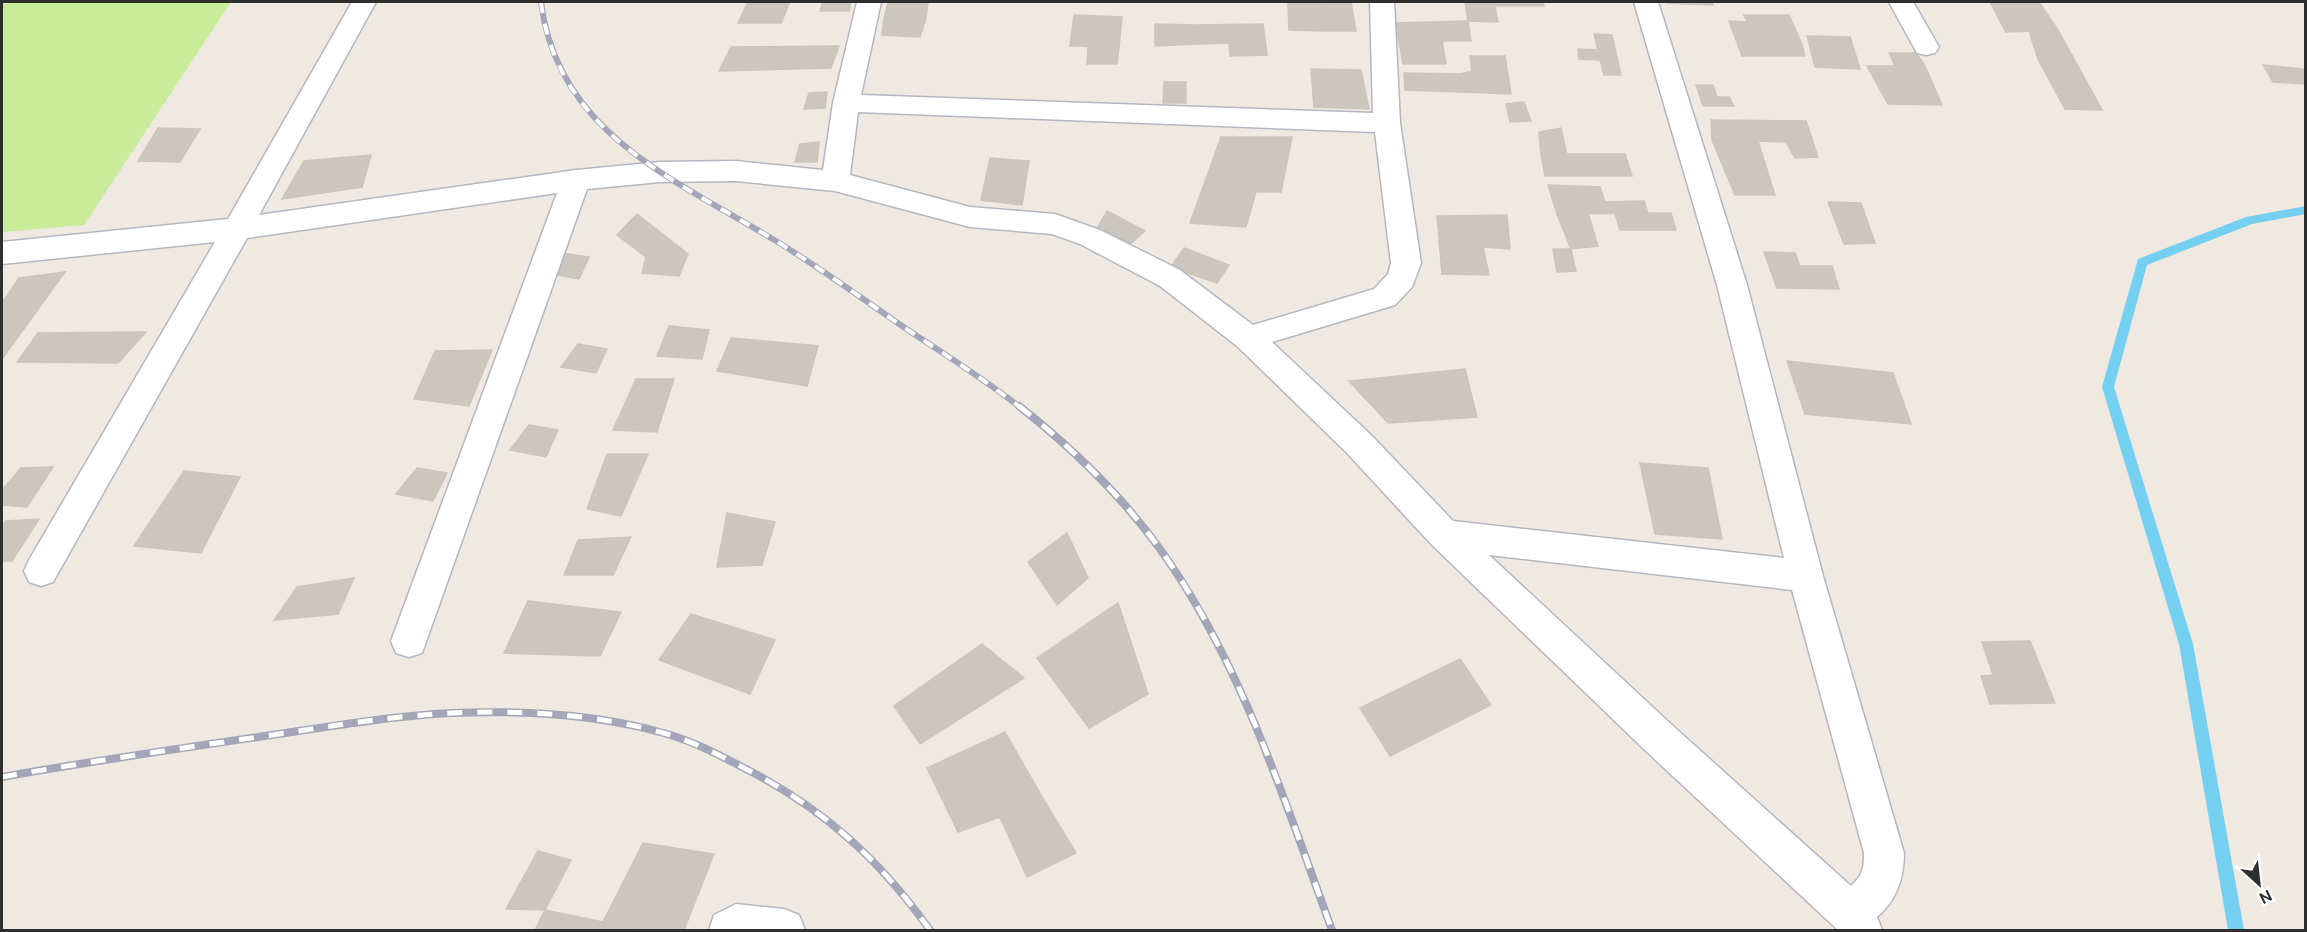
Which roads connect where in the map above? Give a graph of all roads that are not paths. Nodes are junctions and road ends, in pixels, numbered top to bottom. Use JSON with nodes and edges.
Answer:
{"nodes":[{"id":1,"x":364,"y":2,"type":"edge"},
{"id":2,"x":869,"y":2,"type":"edge"},
{"id":3,"x":1382,"y":2,"type":"edge"},
{"id":4,"x":1646,"y":2,"type":"edge"},
{"id":5,"x":1901,"y":2,"type":"edge"},
{"id":6,"x":1926,"y":47,"type":"dead end"},
{"id":7,"x":846,"y":103,"type":"junction"},
{"id":8,"x":1387,"y":123,"type":"junction"},
{"id":9,"x":576,"y":180,"type":"junction"},
{"id":10,"x":834,"y":181,"type":"junction"},
{"id":11,"x":236,"y":229,"type":"junction"},
{"id":12,"x":2,"y":253,"type":"edge"},
{"id":13,"x":1248,"y":338,"type":"junction"},
{"id":14,"x":1444,"y":535,"type":"junction"},
{"id":15,"x":41,"y":572,"type":"dead end"},
{"id":16,"x":1806,"y":576,"type":"junction"},
{"id":17,"x":409,"y":640,"type":"dead end"},
{"id":18,"x":1856,"y":921,"type":"edge"},
{"id":19,"x":729,"y":930,"type":"edge"},
{"id":20,"x":784,"y":930,"type":"edge"}],
"edges":[{"from":1,"to":11,"type":"street"},
{"from":2,"to":7,"type":"street"},
{"from":3,"to":8,"type":"street"},
{"from":4,"to":16,"type":"street"},
{"from":5,"to":6,"type":"street"},
{"from":7,"to":8,"type":"street"},
{"from":7,"to":10,"type":"street"},
{"from":8,"to":13,"type":"street"},
{"from":9,"to":10,"type":"street"},
{"from":9,"to":11,"type":"street"},
{"from":9,"to":17,"type":"street"},
{"from":10,"to":13,"type":"street"},
{"from":11,"to":12,"type":"street"},
{"from":11,"to":15,"type":"street"},
{"from":13,"to":14,"type":"street"},
{"from":14,"to":16,"type":"street"},
{"from":14,"to":18,"type":"street"},
{"from":16,"to":18,"type":"street"},
{"from":19,"to":20,"type":"street"}]}
